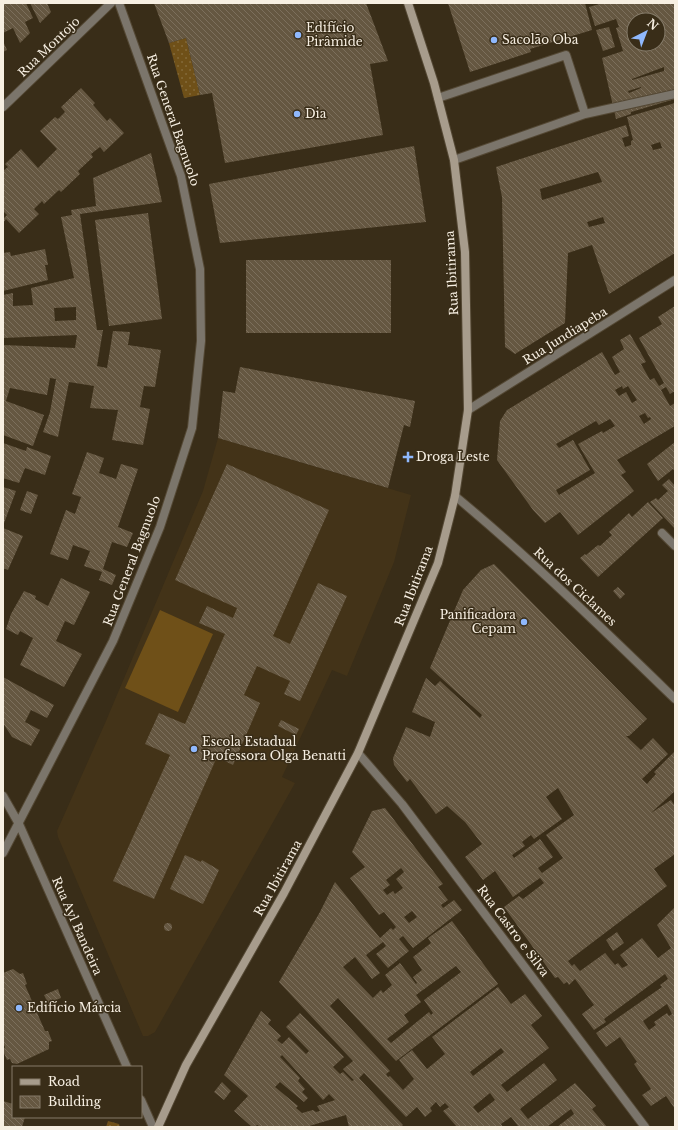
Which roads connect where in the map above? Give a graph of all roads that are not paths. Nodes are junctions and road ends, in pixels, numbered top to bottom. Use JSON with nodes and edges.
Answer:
{"nodes":[{"id":1,"x":111,"y":3,"type":"edge"},
{"id":2,"x":118,"y":3,"type":"edge"},
{"id":3,"x":408,"y":3,"type":"edge"},
{"id":4,"x":675,"y":94,"type":"edge"},
{"id":5,"x":438,"y":98,"type":"junction"},
{"id":6,"x":3,"y":107,"type":"edge"},
{"id":7,"x":585,"y":114,"type":"junction"},
{"id":8,"x":454,"y":160,"type":"junction"},
{"id":9,"x":675,"y":280,"type":"edge"},
{"id":10,"x":468,"y":410,"type":"junction"},
{"id":11,"x":455,"y":496,"type":"junction"},
{"id":12,"x":662,"y":533,"type":"dead end"},
{"id":13,"x":675,"y":546,"type":"edge"},
{"id":14,"x":675,"y":699,"type":"edge"},
{"id":15,"x":358,"y":752,"type":"junction"},
{"id":16,"x":3,"y":796,"type":"edge"},
{"id":17,"x":19,"y":824,"type":"junction"},
{"id":18,"x":3,"y":853,"type":"edge"},
{"id":19,"x":126,"y":1066,"type":"edge"},
{"id":20,"x":142,"y":1102,"type":"edge"},
{"id":21,"x":153,"y":1127,"type":"edge"},
{"id":22,"x":158,"y":1127,"type":"edge"},
{"id":23,"x":645,"y":1127,"type":"edge"}],
"edges":[{"from":1,"to":6,"type":"street","name":"Rua Montojo"},
{"from":2,"to":17,"type":"street","name":"Rua General Bagnuolo"},
{"from":3,"to":5,"type":"main road","name":"Rua Ibitirama"},
{"from":4,"to":7,"type":"street"},
{"from":5,"to":7,"type":"street"},
{"from":5,"to":8,"type":"main road","name":"Rua Ibitirama"},
{"from":7,"to":8,"type":"street"},
{"from":8,"to":10,"type":"main road","name":"Rua Ibitirama"},
{"from":9,"to":10,"type":"street","name":"Rua Jundiapeba"},
{"from":10,"to":11,"type":"main road","name":"Rua Ibitirama"},
{"from":11,"to":14,"type":"street","name":"Rua dos Ciclames"},
{"from":11,"to":15,"type":"main road","name":"Rua Ibitirama"},
{"from":12,"to":13,"type":"street"},
{"from":15,"to":22,"type":"main road","name":"Rua Ibitirama"},
{"from":15,"to":23,"type":"street","name":"Rua Castro e Silva"},
{"from":16,"to":17,"type":"street","name":"Rua Ayl Bandeira"},
{"from":17,"to":18,"type":"street","name":"Rua General Bagnuolo"},
{"from":17,"to":19,"type":"street","name":"Rua Ayl Bandeira"},
{"from":20,"to":21,"type":"street"}]}
